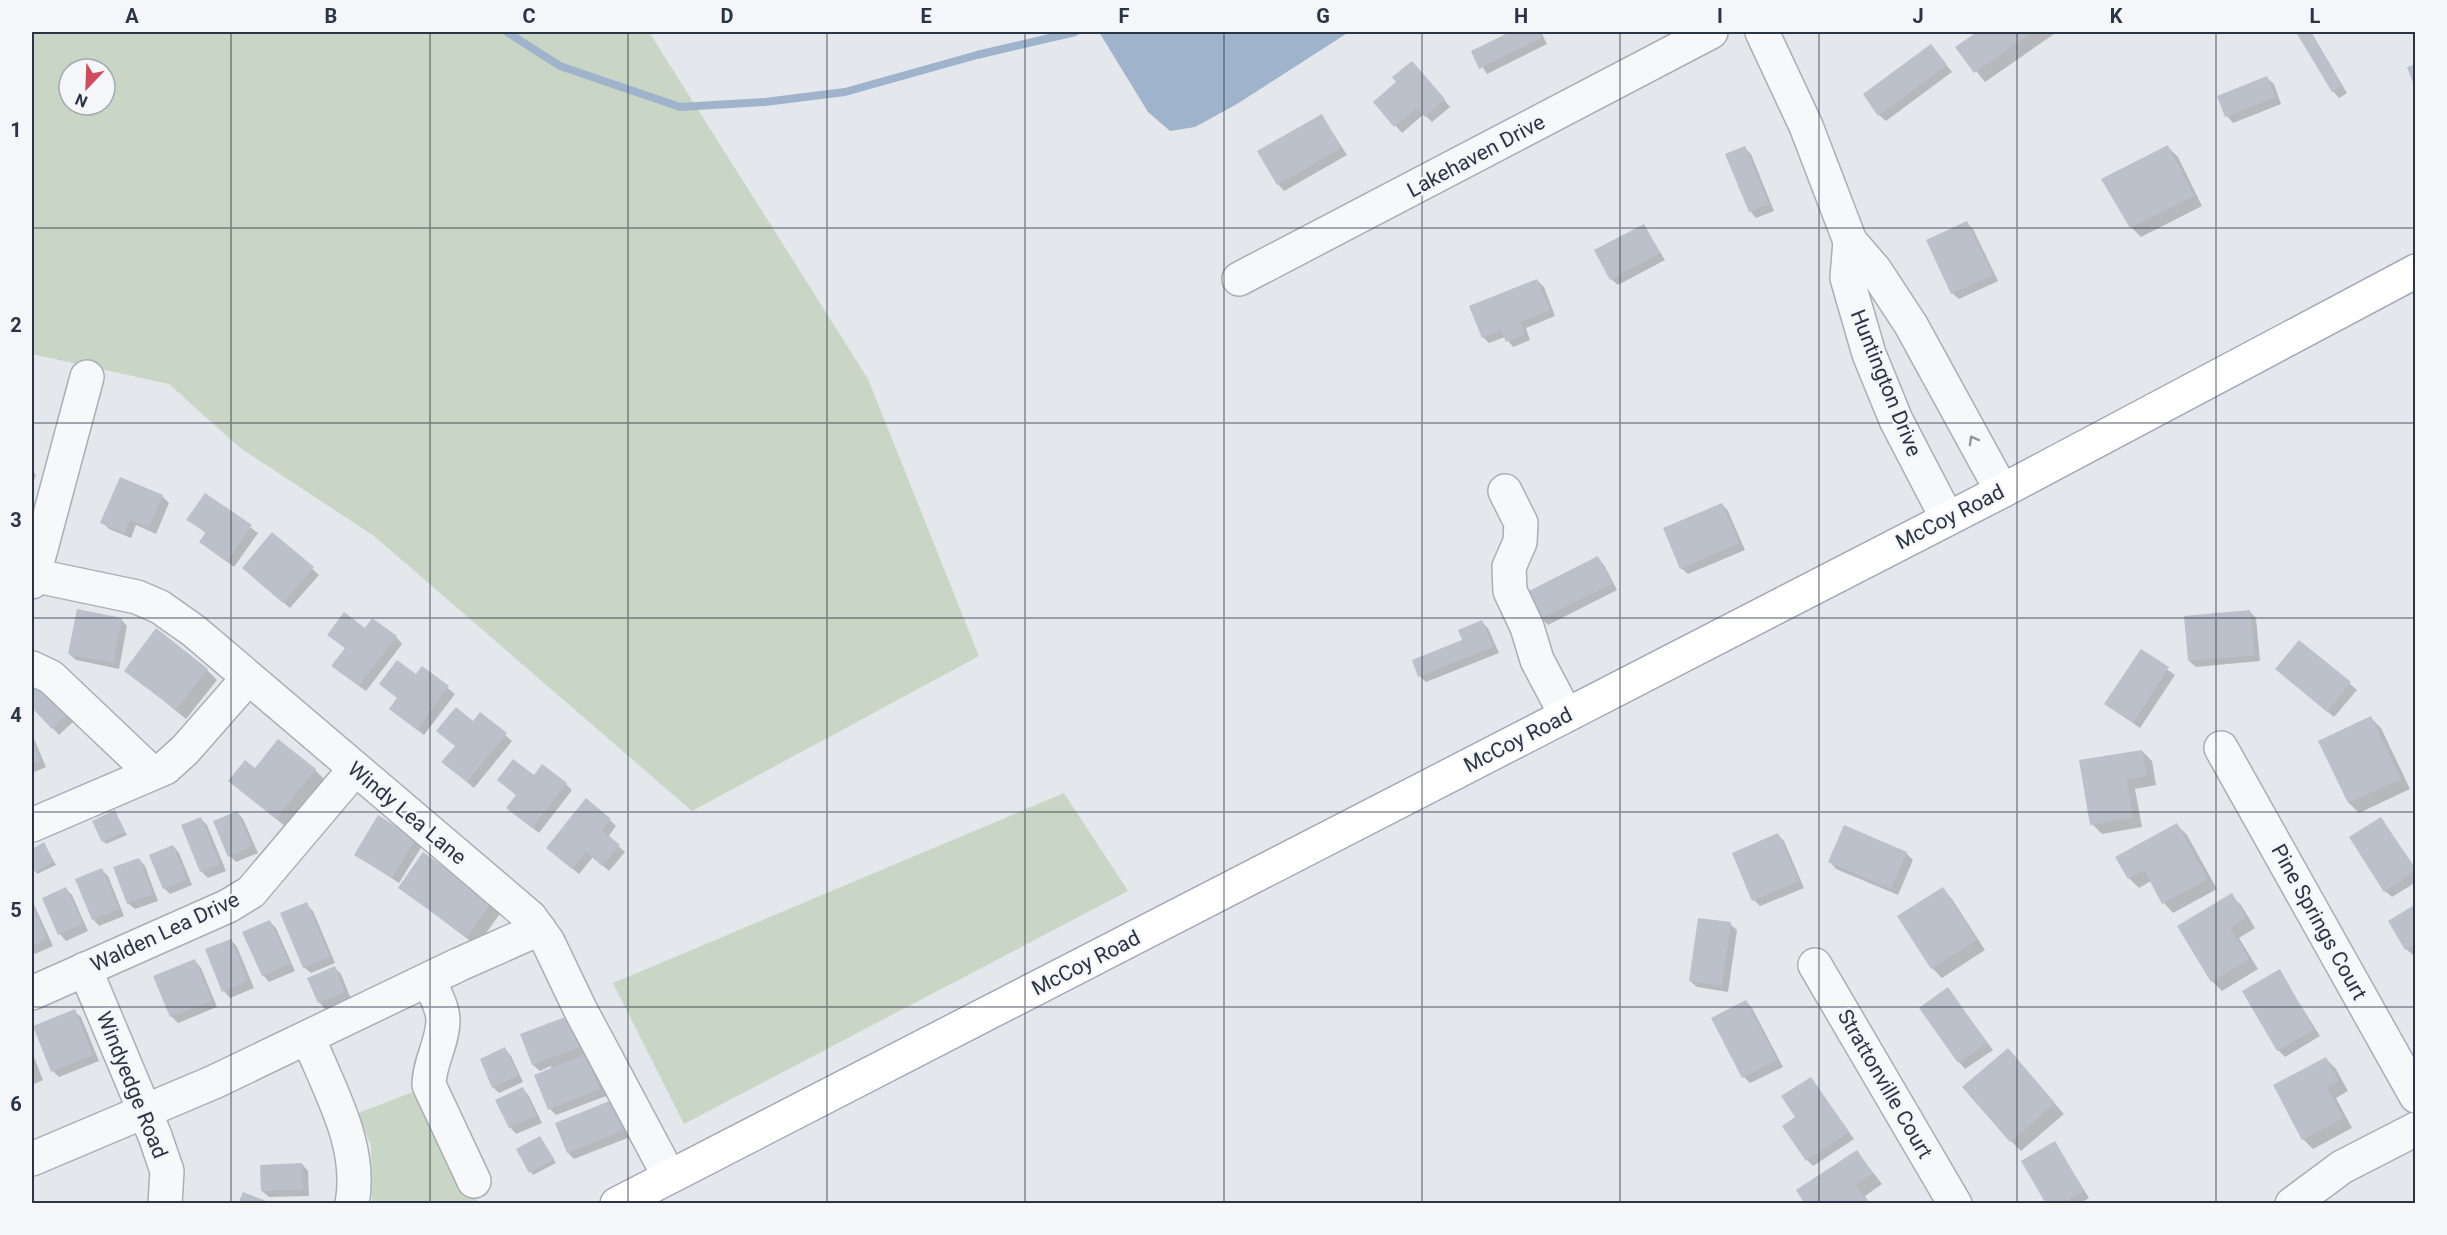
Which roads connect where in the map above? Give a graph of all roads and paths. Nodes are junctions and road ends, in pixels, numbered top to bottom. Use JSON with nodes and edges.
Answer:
{"nodes":[{"id":1,"x":1711,"y":32,"type":"edge"},
{"id":2,"x":1762,"y":32,"type":"edge"},
{"id":3,"x":1850,"y":242,"type":"junction"},
{"id":4,"x":2415,"y":271,"type":"edge"},
{"id":5,"x":1239,"y":279,"type":"dead end"},
{"id":6,"x":87,"y":377,"type":"dead end"},
{"id":7,"x":1505,"y":491,"type":"dead end"},
{"id":8,"x":2002,"y":491,"type":"junction"},
{"id":9,"x":1947,"y":518,"type":"junction"},
{"id":10,"x":32,"y":578,"type":"edge"},
{"id":11,"x":32,"y":669,"type":"edge"},
{"id":12,"x":248,"y":678,"type":"junction"},
{"id":13,"x":1566,"y":715,"type":"junction"},
{"id":14,"x":2221,"y":748,"type":"dead end"},
{"id":15,"x":355,"y":769,"type":"junction"},
{"id":16,"x":152,"y":773,"type":"junction"},
{"id":17,"x":32,"y":825,"type":"edge"},
{"id":18,"x":539,"y":929,"type":"junction"},
{"id":19,"x":1815,"y":965,"type":"dead end"},
{"id":20,"x":85,"y":969,"type":"junction"},
{"id":21,"x":429,"y":979,"type":"junction"},
{"id":22,"x":32,"y":993,"type":"edge"},
{"id":23,"x":308,"y":1037,"type":"junction"},
{"id":24,"x":2415,"y":1096,"type":"edge"},
{"id":25,"x":145,"y":1111,"type":"junction"},
{"id":26,"x":2415,"y":1129,"type":"edge"},
{"id":27,"x":32,"y":1159,"type":"edge"},
{"id":28,"x":669,"y":1176,"type":"junction"},
{"id":29,"x":474,"y":1181,"type":"dead end"},
{"id":30,"x":165,"y":1203,"type":"edge"},
{"id":31,"x":352,"y":1203,"type":"edge"},
{"id":32,"x":617,"y":1203,"type":"edge"},
{"id":33,"x":1954,"y":1203,"type":"edge"},
{"id":34,"x":2292,"y":1203,"type":"edge"}],
"edges":[{"from":1,"to":5,"type":"street","name":"Lakehaven Drive"},
{"from":2,"to":3,"type":"street","name":"Huntington Drive"},
{"from":8,"to":3,"type":"street","name":"Huntington Drive","one_way":true},
{"from":3,"to":9,"type":"street","name":"Huntington Drive"},
{"from":4,"to":8,"type":"main road","name":"McCoy Road"},
{"from":6,"to":10,"type":"street"},
{"from":7,"to":13,"type":"street"},
{"from":8,"to":9,"type":"main road","name":"McCoy Road"},
{"from":9,"to":13,"type":"main road","name":"McCoy Road"},
{"from":10,"to":12,"type":"street","name":"Windy Lea Lane"},
{"from":11,"to":16,"type":"street"},
{"from":12,"to":15,"type":"street","name":"Windy Lea Lane"},
{"from":12,"to":16,"type":"street"},
{"from":13,"to":28,"type":"main road","name":"McCoy Road"},
{"from":14,"to":24,"type":"street","name":"Pine Springs Court"},
{"from":15,"to":18,"type":"street","name":"Windy Lea Lane"},
{"from":15,"to":20,"type":"street","name":"Walden Lea Drive"},
{"from":16,"to":17,"type":"street"},
{"from":18,"to":21,"type":"street"},
{"from":18,"to":28,"type":"street","name":"Windy Lea Lane"},
{"from":19,"to":33,"type":"street","name":"Strattonville Court"},
{"from":20,"to":22,"type":"street","name":"Walden Lea Drive"},
{"from":20,"to":25,"type":"street","name":"Windyedge Road"},
{"from":21,"to":23,"type":"street"},
{"from":21,"to":29,"type":"street"},
{"from":23,"to":25,"type":"street"},
{"from":23,"to":31,"type":"street"},
{"from":25,"to":27,"type":"street"},
{"from":25,"to":30,"type":"street","name":"Windyedge Road"},
{"from":26,"to":34,"type":"street"},
{"from":28,"to":32,"type":"main road","name":"McCoy Road"}]}
